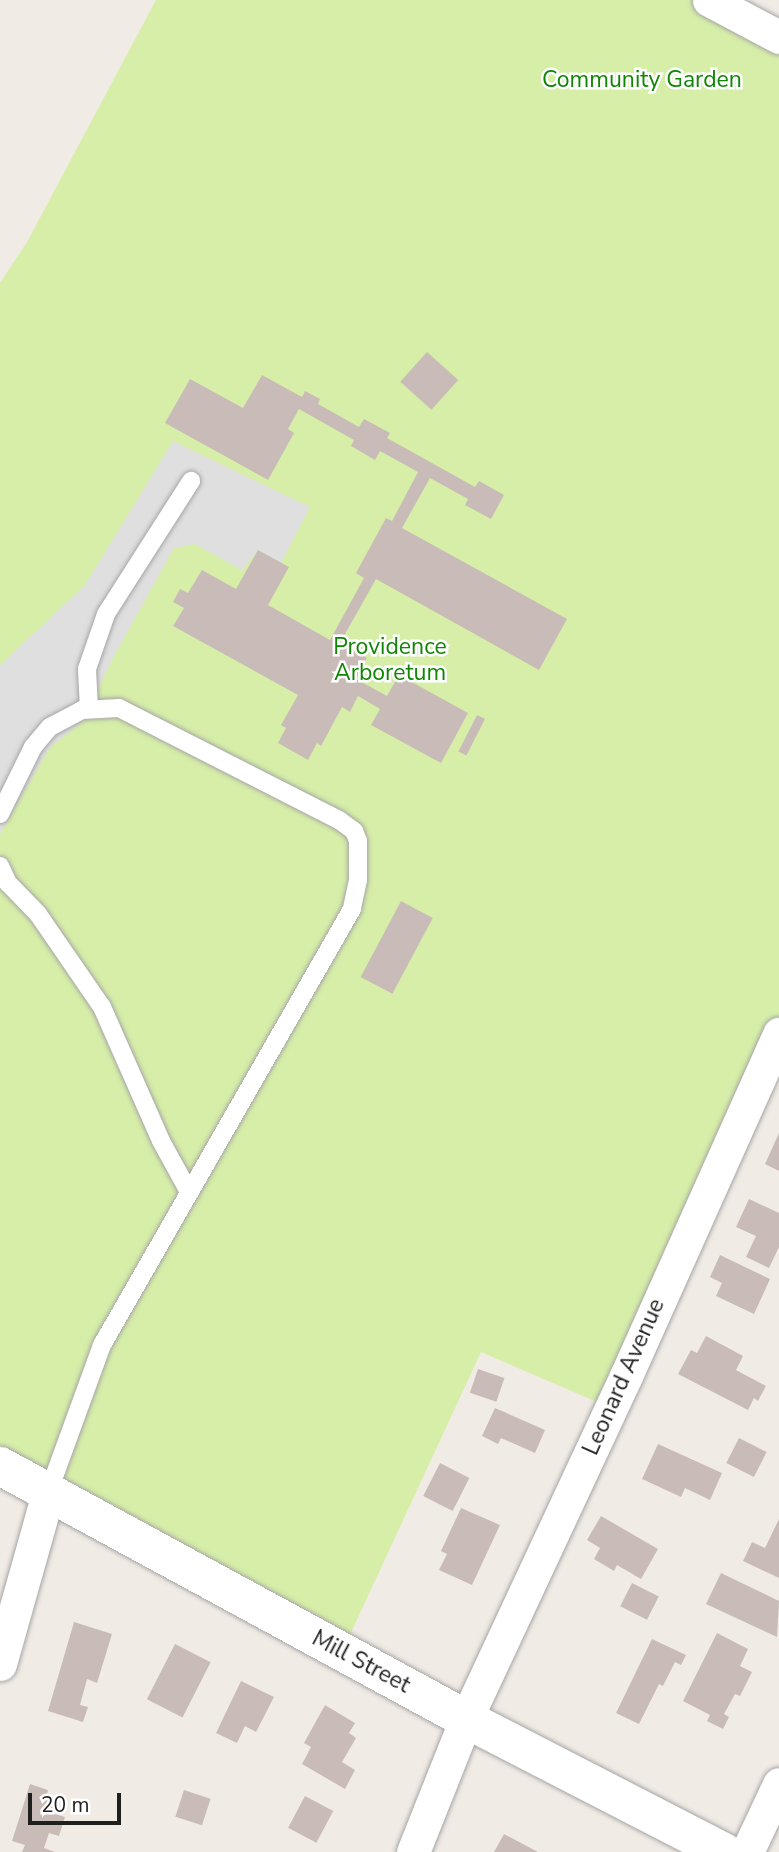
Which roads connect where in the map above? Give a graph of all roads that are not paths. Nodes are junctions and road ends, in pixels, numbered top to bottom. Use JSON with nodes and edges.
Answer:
{"nodes":[{"id":1,"x":709,"y":0,"type":"edge"},
{"id":2,"x":779,"y":37,"type":"edge"},
{"id":3,"x":191,"y":481,"type":"dead end"},
{"id":4,"x":89,"y":709,"type":"junction"},
{"id":5,"x":0,"y":814,"type":"edge"},
{"id":6,"x":0,"y":866,"type":"edge"},
{"id":7,"x":779,"y":1034,"type":"edge"},
{"id":8,"x":188,"y":1190,"type":"junction"},
{"id":9,"x":0,"y":1466,"type":"edge"},
{"id":10,"x":48,"y":1493,"type":"junction"},
{"id":11,"x":0,"y":1664,"type":"edge"},
{"id":12,"x":466,"y":1719,"type":"junction"},
{"id":13,"x":779,"y":1784,"type":"edge"},
{"id":14,"x":413,"y":1852,"type":"edge"},
{"id":15,"x":724,"y":1852,"type":"edge"},
{"id":16,"x":747,"y":1852,"type":"edge"}],
"edges":[{"from":1,"to":2,"type":"street"},
{"from":3,"to":4,"type":"lane"},
{"from":4,"to":5,"type":"lane"},
{"from":4,"to":8,"type":"lane"},
{"from":6,"to":8,"type":"lane"},
{"from":7,"to":12,"type":"street","name":"Leonard Avenue"},
{"from":8,"to":10,"type":"lane"},
{"from":9,"to":10,"type":"street","name":"Mill Street"},
{"from":10,"to":11,"type":"street"},
{"from":10,"to":12,"type":"street","name":"Mill Street"},
{"from":12,"to":14,"type":"street","name":"Leonard Avenue"},
{"from":12,"to":15,"type":"street","name":"Mill Street"},
{"from":13,"to":16,"type":"street"}]}
